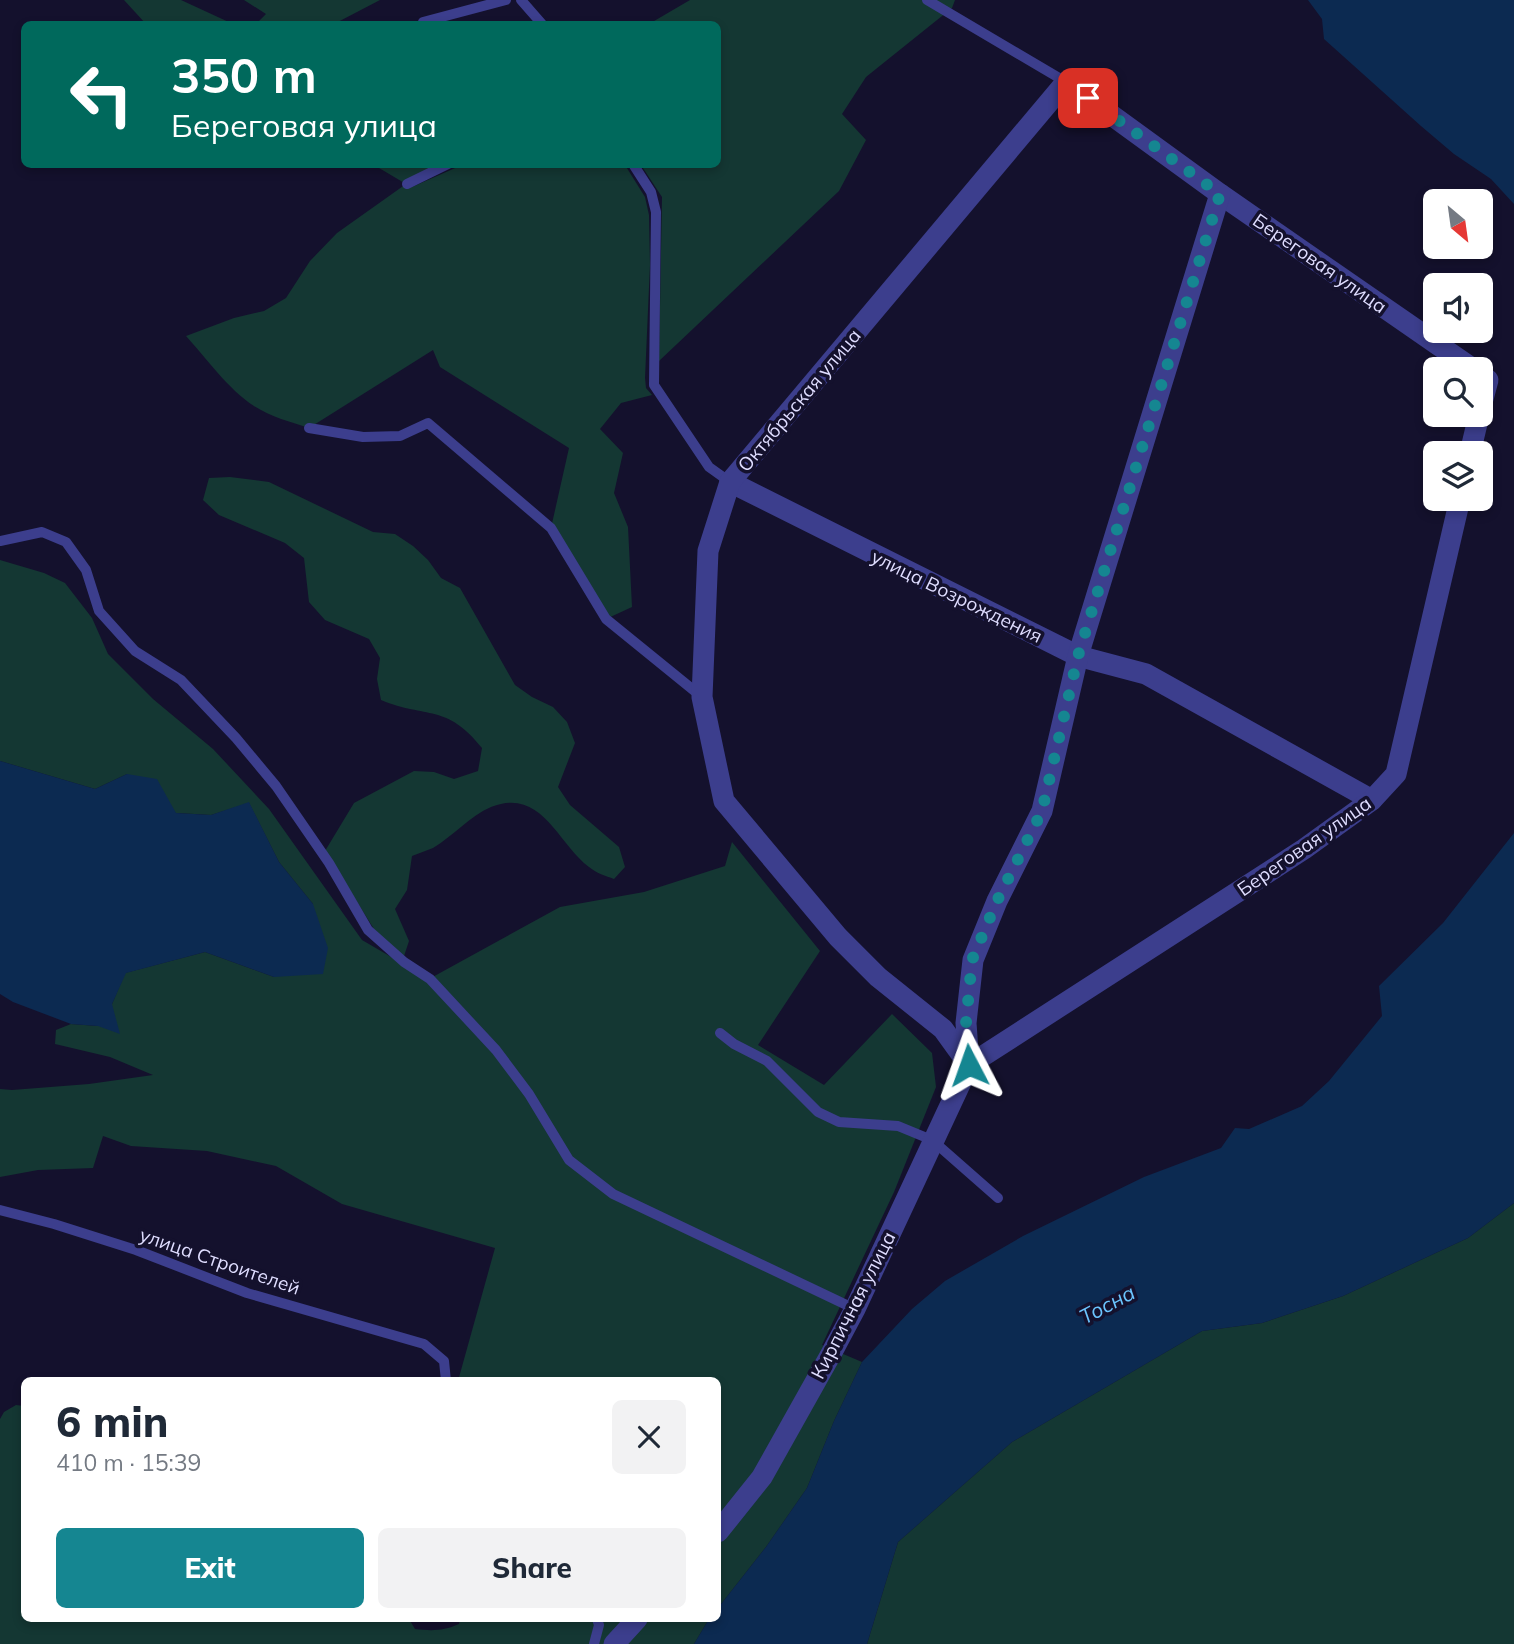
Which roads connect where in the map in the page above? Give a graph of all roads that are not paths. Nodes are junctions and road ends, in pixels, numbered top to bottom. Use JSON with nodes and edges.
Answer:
{"nodes":[{"id":1,"x":506,"y":0,"type":"edge"},
{"id":2,"x":521,"y":0,"type":"edge"},
{"id":3,"x":927,"y":0,"type":"edge"},
{"id":4,"x":427,"y":21,"type":"edge"},
{"id":5,"x":538,"y":21,"type":"edge"},
{"id":6,"x":1066,"y":82,"type":"junction"},
{"id":7,"x":440,"y":168,"type":"edge"},
{"id":8,"x":636,"y":168,"type":"edge"},
{"id":9,"x":407,"y":184,"type":"dead end"},
{"id":10,"x":1220,"y":194,"type":"junction"},
{"id":11,"x":1456,"y":357,"type":"edge"},
{"id":12,"x":309,"y":428,"type":"dead end"},
{"id":13,"x":730,"y":482,"type":"junction"},
{"id":14,"x":1457,"y":511,"type":"edge"},
{"id":15,"x":0,"y":541,"type":"edge"},
{"id":16,"x":1078,"y":656,"type":"junction"},
{"id":17,"x":702,"y":697,"type":"junction"},
{"id":18,"x":1372,"y":800,"type":"junction"},
{"id":19,"x":720,"y":1033,"type":"dead end"},
{"id":20,"x":969,"y":1065,"type":"junction"},
{"id":21,"x":932,"y":1140,"type":"junction"},
{"id":22,"x":998,"y":1198,"type":"dead end"},
{"id":23,"x":0,"y":1210,"type":"edge"},
{"id":24,"x":855,"y":1308,"type":"junction"},
{"id":25,"x":446,"y":1377,"type":"edge"},
{"id":26,"x":721,"y":1528,"type":"edge"},
{"id":27,"x":598,"y":1622,"type":"edge"},
{"id":28,"x":634,"y":1622,"type":"edge"},
{"id":29,"x":594,"y":1644,"type":"edge"},
{"id":30,"x":614,"y":1644,"type":"edge"}],
"edges":[{"from":1,"to":4,"type":"lane"},
{"from":2,"to":5,"type":"lane"},
{"from":3,"to":6,"type":"lane"},
{"from":6,"to":10,"type":"street","name":"Береговая улица"},
{"from":6,"to":13,"type":"street","name":"Октябрьская улица"},
{"from":7,"to":9,"type":"lane"},
{"from":8,"to":13,"type":"lane"},
{"from":10,"to":11,"type":"street","name":"Береговая улица"},
{"from":10,"to":16,"type":"street"},
{"from":12,"to":17,"type":"lane"},
{"from":13,"to":16,"type":"street","name":"улица Возрождения"},
{"from":13,"to":17,"type":"street","name":"Октябрьская улица"},
{"from":14,"to":18,"type":"street","name":"Береговая улица"},
{"from":15,"to":24,"type":"lane"},
{"from":16,"to":18,"type":"street","name":"улица Возрождения"},
{"from":16,"to":20,"type":"street"},
{"from":17,"to":20,"type":"street","name":"Октябрьская улица"},
{"from":18,"to":20,"type":"street","name":"Береговая улица"},
{"from":19,"to":21,"type":"lane"},
{"from":20,"to":21,"type":"street","name":"Кирпичная улица"},
{"from":21,"to":22,"type":"lane"},
{"from":21,"to":24,"type":"street","name":"Кирпичная улица"},
{"from":23,"to":25,"type":"lane","name":"улица Строителей"},
{"from":24,"to":26,"type":"street","name":"Кирпичная улица"},
{"from":27,"to":29,"type":"lane"},
{"from":28,"to":30,"type":"street"}]}
